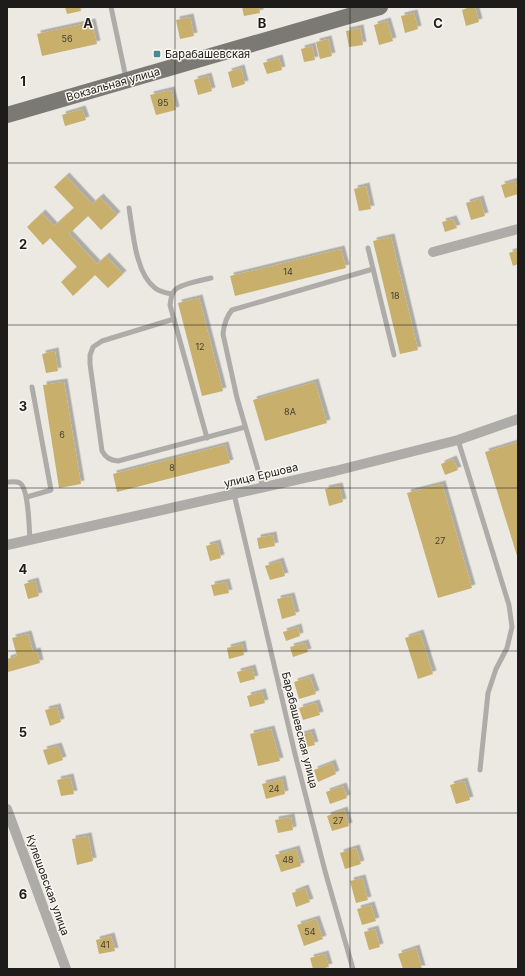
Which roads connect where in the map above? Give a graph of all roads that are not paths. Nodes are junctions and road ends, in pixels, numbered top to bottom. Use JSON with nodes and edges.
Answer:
{"nodes":[{"id":1,"x":111,"y":7,"type":"edge"},
{"id":2,"x":380,"y":7,"type":"edge"},
{"id":3,"x":127,"y":80,"type":"junction"},
{"id":4,"x":7,"y":115,"type":"edge"},
{"id":5,"x":129,"y":208,"type":"dead end"},
{"id":6,"x":518,"y":229,"type":"edge"},
{"id":7,"x":368,"y":248,"type":"dead end"},
{"id":8,"x":433,"y":252,"type":"dead end"},
{"id":9,"x":373,"y":269,"type":"junction"},
{"id":10,"x":211,"y":278,"type":"dead end"},
{"id":11,"x":172,"y":294,"type":"junction"},
{"id":12,"x":174,"y":318,"type":"junction"},
{"id":13,"x":394,"y":355,"type":"dead end"},
{"id":14,"x":32,"y":387,"type":"dead end"},
{"id":15,"x":518,"y":420,"type":"edge"},
{"id":16,"x":245,"y":427,"type":"junction"},
{"id":17,"x":207,"y":438,"type":"junction"},
{"id":18,"x":458,"y":440,"type":"junction"},
{"id":19,"x":7,"y":482,"type":"edge"},
{"id":20,"x":263,"y":486,"type":"junction"},
{"id":21,"x":234,"y":494,"type":"junction"},
{"id":22,"x":27,"y":497,"type":"junction"},
{"id":23,"x":30,"y":540,"type":"junction"},
{"id":24,"x":7,"y":545,"type":"edge"},
{"id":25,"x":480,"y":770,"type":"dead end"},
{"id":26,"x":7,"y":809,"type":"edge"},
{"id":27,"x":66,"y":969,"type":"edge"},
{"id":28,"x":353,"y":969,"type":"edge"}],
"edges":[{"from":1,"to":3,"type":"lane"},
{"from":2,"to":3,"type":"main road","name":"Вокзальная улица"},
{"from":3,"to":4,"type":"main road","name":"Вокзальная улица"},
{"from":5,"to":11,"type":"lane"},
{"from":6,"to":8,"type":"street"},
{"from":7,"to":9,"type":"lane"},
{"from":9,"to":13,"type":"lane"},
{"from":9,"to":16,"type":"lane"},
{"from":10,"to":11,"type":"lane"},
{"from":11,"to":12,"type":"lane"},
{"from":12,"to":17,"type":"lane"},
{"from":12,"to":17,"type":"lane"},
{"from":14,"to":22,"type":"lane"},
{"from":15,"to":18,"type":"street","name":"улица Ершова"},
{"from":16,"to":17,"type":"lane"},
{"from":16,"to":20,"type":"lane"},
{"from":18,"to":20,"type":"street","name":"улица Ершова"},
{"from":18,"to":25,"type":"lane"},
{"from":19,"to":22,"type":"lane"},
{"from":20,"to":21,"type":"street","name":"улица Ершова"},
{"from":21,"to":23,"type":"street","name":"улица Ершова"},
{"from":21,"to":28,"type":"lane","name":"Барабашевская улица"},
{"from":22,"to":23,"type":"lane"},
{"from":23,"to":24,"type":"street","name":"улица Ершова"},
{"from":26,"to":27,"type":"street","name":"Кулешовская улица"}]}
